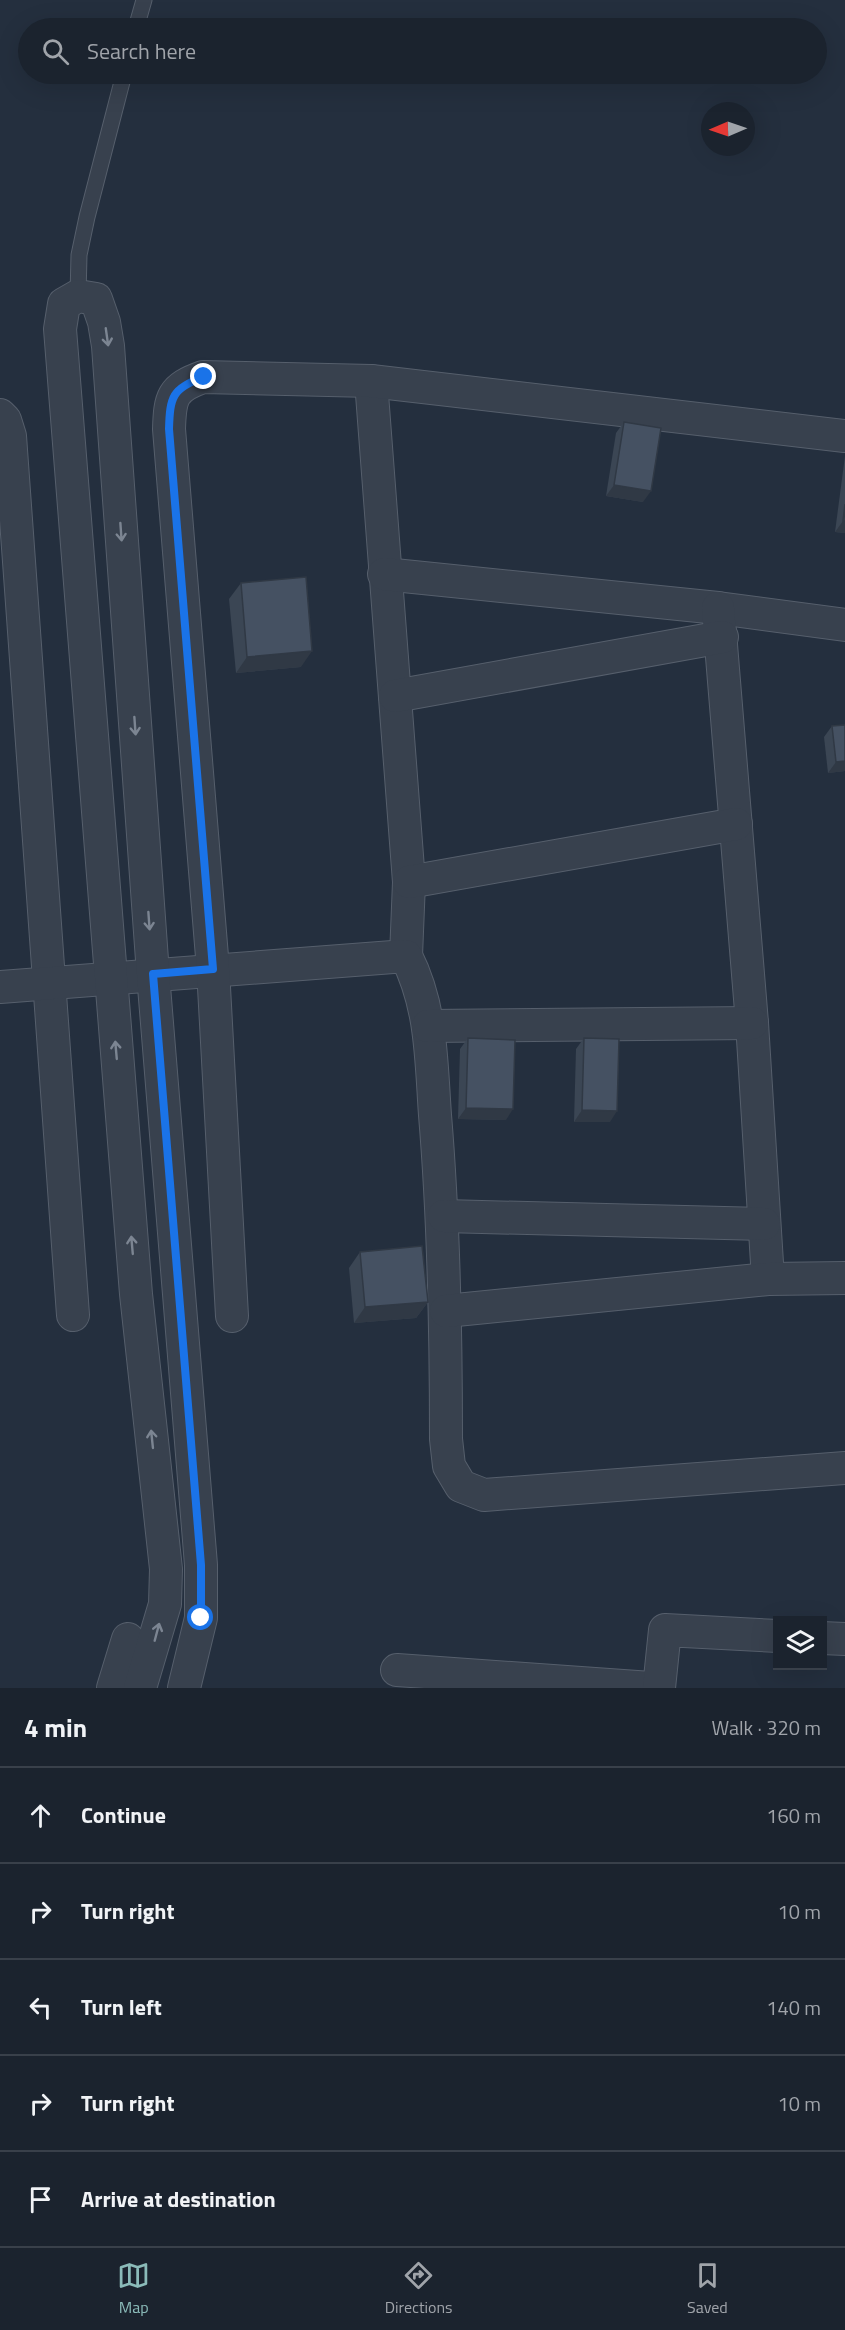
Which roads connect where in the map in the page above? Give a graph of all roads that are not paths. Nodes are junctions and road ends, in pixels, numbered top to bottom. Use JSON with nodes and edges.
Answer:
{"nodes":[{"id":1,"x":144,"y":0,"type":"edge"},
{"id":2,"x":139,"y":18,"type":"edge"},
{"id":3,"x":121,"y":84,"type":"edge"},
{"id":4,"x":78,"y":296,"type":"junction"},
{"id":5,"x":371,"y":381,"type":"junction"},
{"id":6,"x":0,"y":415,"type":"edge"},
{"id":7,"x":845,"y":436,"type":"edge"},
{"id":8,"x":384,"y":574,"type":"junction"},
{"id":9,"x":720,"y":623,"type":"junction"},
{"id":10,"x":845,"y":625,"type":"edge"},
{"id":11,"x":395,"y":696,"type":"junction"},
{"id":12,"x":736,"y":824,"type":"junction"},
{"id":13,"x":409,"y":882,"type":"junction"},
{"id":14,"x":406,"y":956,"type":"junction"},
{"id":15,"x":213,"y":969,"type":"junction"},
{"id":16,"x":153,"y":974,"type":"junction"},
{"id":17,"x":111,"y":977,"type":"junction"},
{"id":18,"x":49,"y":982,"type":"junction"},
{"id":19,"x":0,"y":987,"type":"edge"},
{"id":20,"x":752,"y":1023,"type":"junction"},
{"id":21,"x":428,"y":1026,"type":"junction"},
{"id":22,"x":444,"y":1216,"type":"junction"},
{"id":23,"x":764,"y":1224,"type":"junction"},
{"id":24,"x":845,"y":1278,"type":"edge"},
{"id":25,"x":768,"y":1279,"type":"junction"},
{"id":26,"x":446,"y":1311,"type":"junction"},
{"id":27,"x":73,"y":1315,"type":"dead end"},
{"id":28,"x":232,"y":1316,"type":"dead end"},
{"id":29,"x":845,"y":1468,"type":"edge"},
{"id":30,"x":773,"y":1636,"type":"edge"},
{"id":31,"x":827,"y":1638,"type":"edge"},
{"id":32,"x":128,"y":1639,"type":"dead end"},
{"id":33,"x":845,"y":1639,"type":"edge"},
{"id":34,"x":397,"y":1670,"type":"dead end"},
{"id":35,"x":525,"y":1684,"type":"edge"},
{"id":36,"x":112,"y":1688,"type":"edge"},
{"id":37,"x":140,"y":1688,"type":"edge"},
{"id":38,"x":184,"y":1688,"type":"edge"},
{"id":39,"x":651,"y":1688,"type":"edge"},
{"id":40,"x":659,"y":1688,"type":"edge"}],
"edges":[{"from":1,"to":2,"type":"lane"},
{"from":3,"to":4,"type":"lane"},
{"from":4,"to":16,"type":"street","one_way":true},
{"from":4,"to":17,"type":"street"},
{"from":5,"to":7,"type":"street"},
{"from":5,"to":8,"type":"street"},
{"from":5,"to":15,"type":"street"},
{"from":6,"to":18,"type":"street"},
{"from":8,"to":9,"type":"street"},
{"from":8,"to":11,"type":"street"},
{"from":9,"to":10,"type":"street"},
{"from":9,"to":11,"type":"street"},
{"from":9,"to":12,"type":"street"},
{"from":11,"to":13,"type":"street"},
{"from":12,"to":13,"type":"street"},
{"from":12,"to":20,"type":"street"},
{"from":13,"to":14,"type":"street"},
{"from":14,"to":15,"type":"street"},
{"from":14,"to":21,"type":"street"},
{"from":15,"to":16,"type":"street"},
{"from":15,"to":28,"type":"street"},
{"from":16,"to":17,"type":"street"},
{"from":16,"to":38,"type":"street"},
{"from":17,"to":18,"type":"street"},
{"from":37,"to":17,"type":"street","one_way":true},
{"from":18,"to":19,"type":"street"},
{"from":18,"to":27,"type":"street"},
{"from":20,"to":21,"type":"street"},
{"from":20,"to":23,"type":"street"},
{"from":21,"to":22,"type":"street"},
{"from":22,"to":23,"type":"street"},
{"from":22,"to":26,"type":"street"},
{"from":23,"to":25,"type":"street"},
{"from":24,"to":25,"type":"street"},
{"from":25,"to":26,"type":"street"},
{"from":26,"to":29,"type":"street"},
{"from":30,"to":40,"type":"street"},
{"from":31,"to":33,"type":"street"},
{"from":32,"to":36,"type":"street"},
{"from":34,"to":35,"type":"street"},
{"from":35,"to":39,"type":"street"}]}
